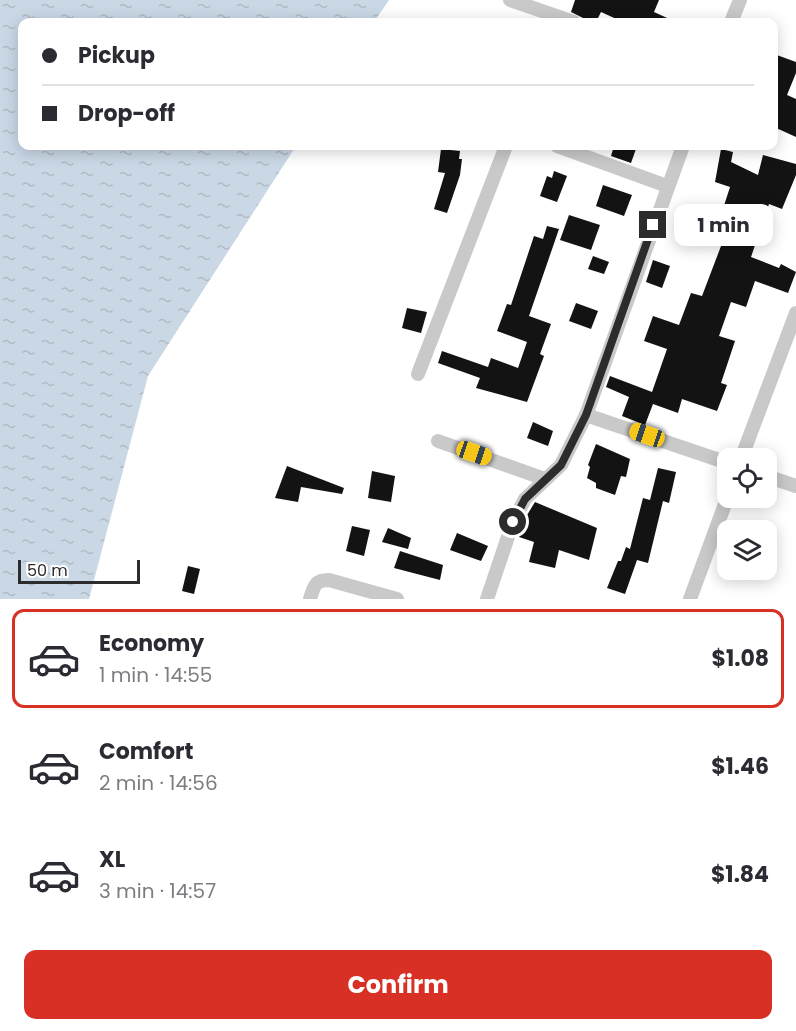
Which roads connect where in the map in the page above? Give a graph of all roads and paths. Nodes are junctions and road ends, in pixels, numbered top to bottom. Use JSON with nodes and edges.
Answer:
{"nodes":[{"id":1,"x":510,"y":0,"type":"edge"},
{"id":2,"x":740,"y":0,"type":"edge"},
{"id":3,"x":562,"y":18,"type":"edge"},
{"id":4,"x":733,"y":18,"type":"edge"},
{"id":5,"x":504,"y":150,"type":"edge"},
{"id":6,"x":568,"y":150,"type":"edge"},
{"id":7,"x":681,"y":150,"type":"edge"},
{"id":8,"x":667,"y":186,"type":"junction"},
{"id":9,"x":796,"y":313,"type":"edge"},
{"id":10,"x":418,"y":374,"type":"dead end"},
{"id":11,"x":586,"y":415,"type":"junction"},
{"id":12,"x":438,"y":441,"type":"dead end"},
{"id":13,"x":745,"y":448,"type":"edge"},
{"id":14,"x":717,"y":459,"type":"edge"},
{"id":15,"x":545,"y":479,"type":"junction"},
{"id":16,"x":777,"y":480,"type":"edge"},
{"id":17,"x":796,"y":486,"type":"edge"},
{"id":18,"x":724,"y":508,"type":"edge"},
{"id":19,"x":310,"y":599,"type":"edge"},
{"id":20,"x":397,"y":599,"type":"edge"},
{"id":21,"x":487,"y":599,"type":"edge"},
{"id":22,"x":690,"y":599,"type":"edge"}],
"edges":[{"from":1,"to":3,"type":"street"},
{"from":2,"to":4,"type":"street"},
{"from":5,"to":10,"type":"street"},
{"from":6,"to":8,"type":"street"},
{"from":7,"to":8,"type":"street"},
{"from":8,"to":11,"type":"street"},
{"from":9,"to":13,"type":"street"},
{"from":11,"to":14,"type":"street"},
{"from":11,"to":15,"type":"street"},
{"from":12,"to":15,"type":"street"},
{"from":15,"to":21,"type":"street"},
{"from":16,"to":17,"type":"street"},
{"from":18,"to":22,"type":"street"},
{"from":19,"to":20,"type":"street"}]}
